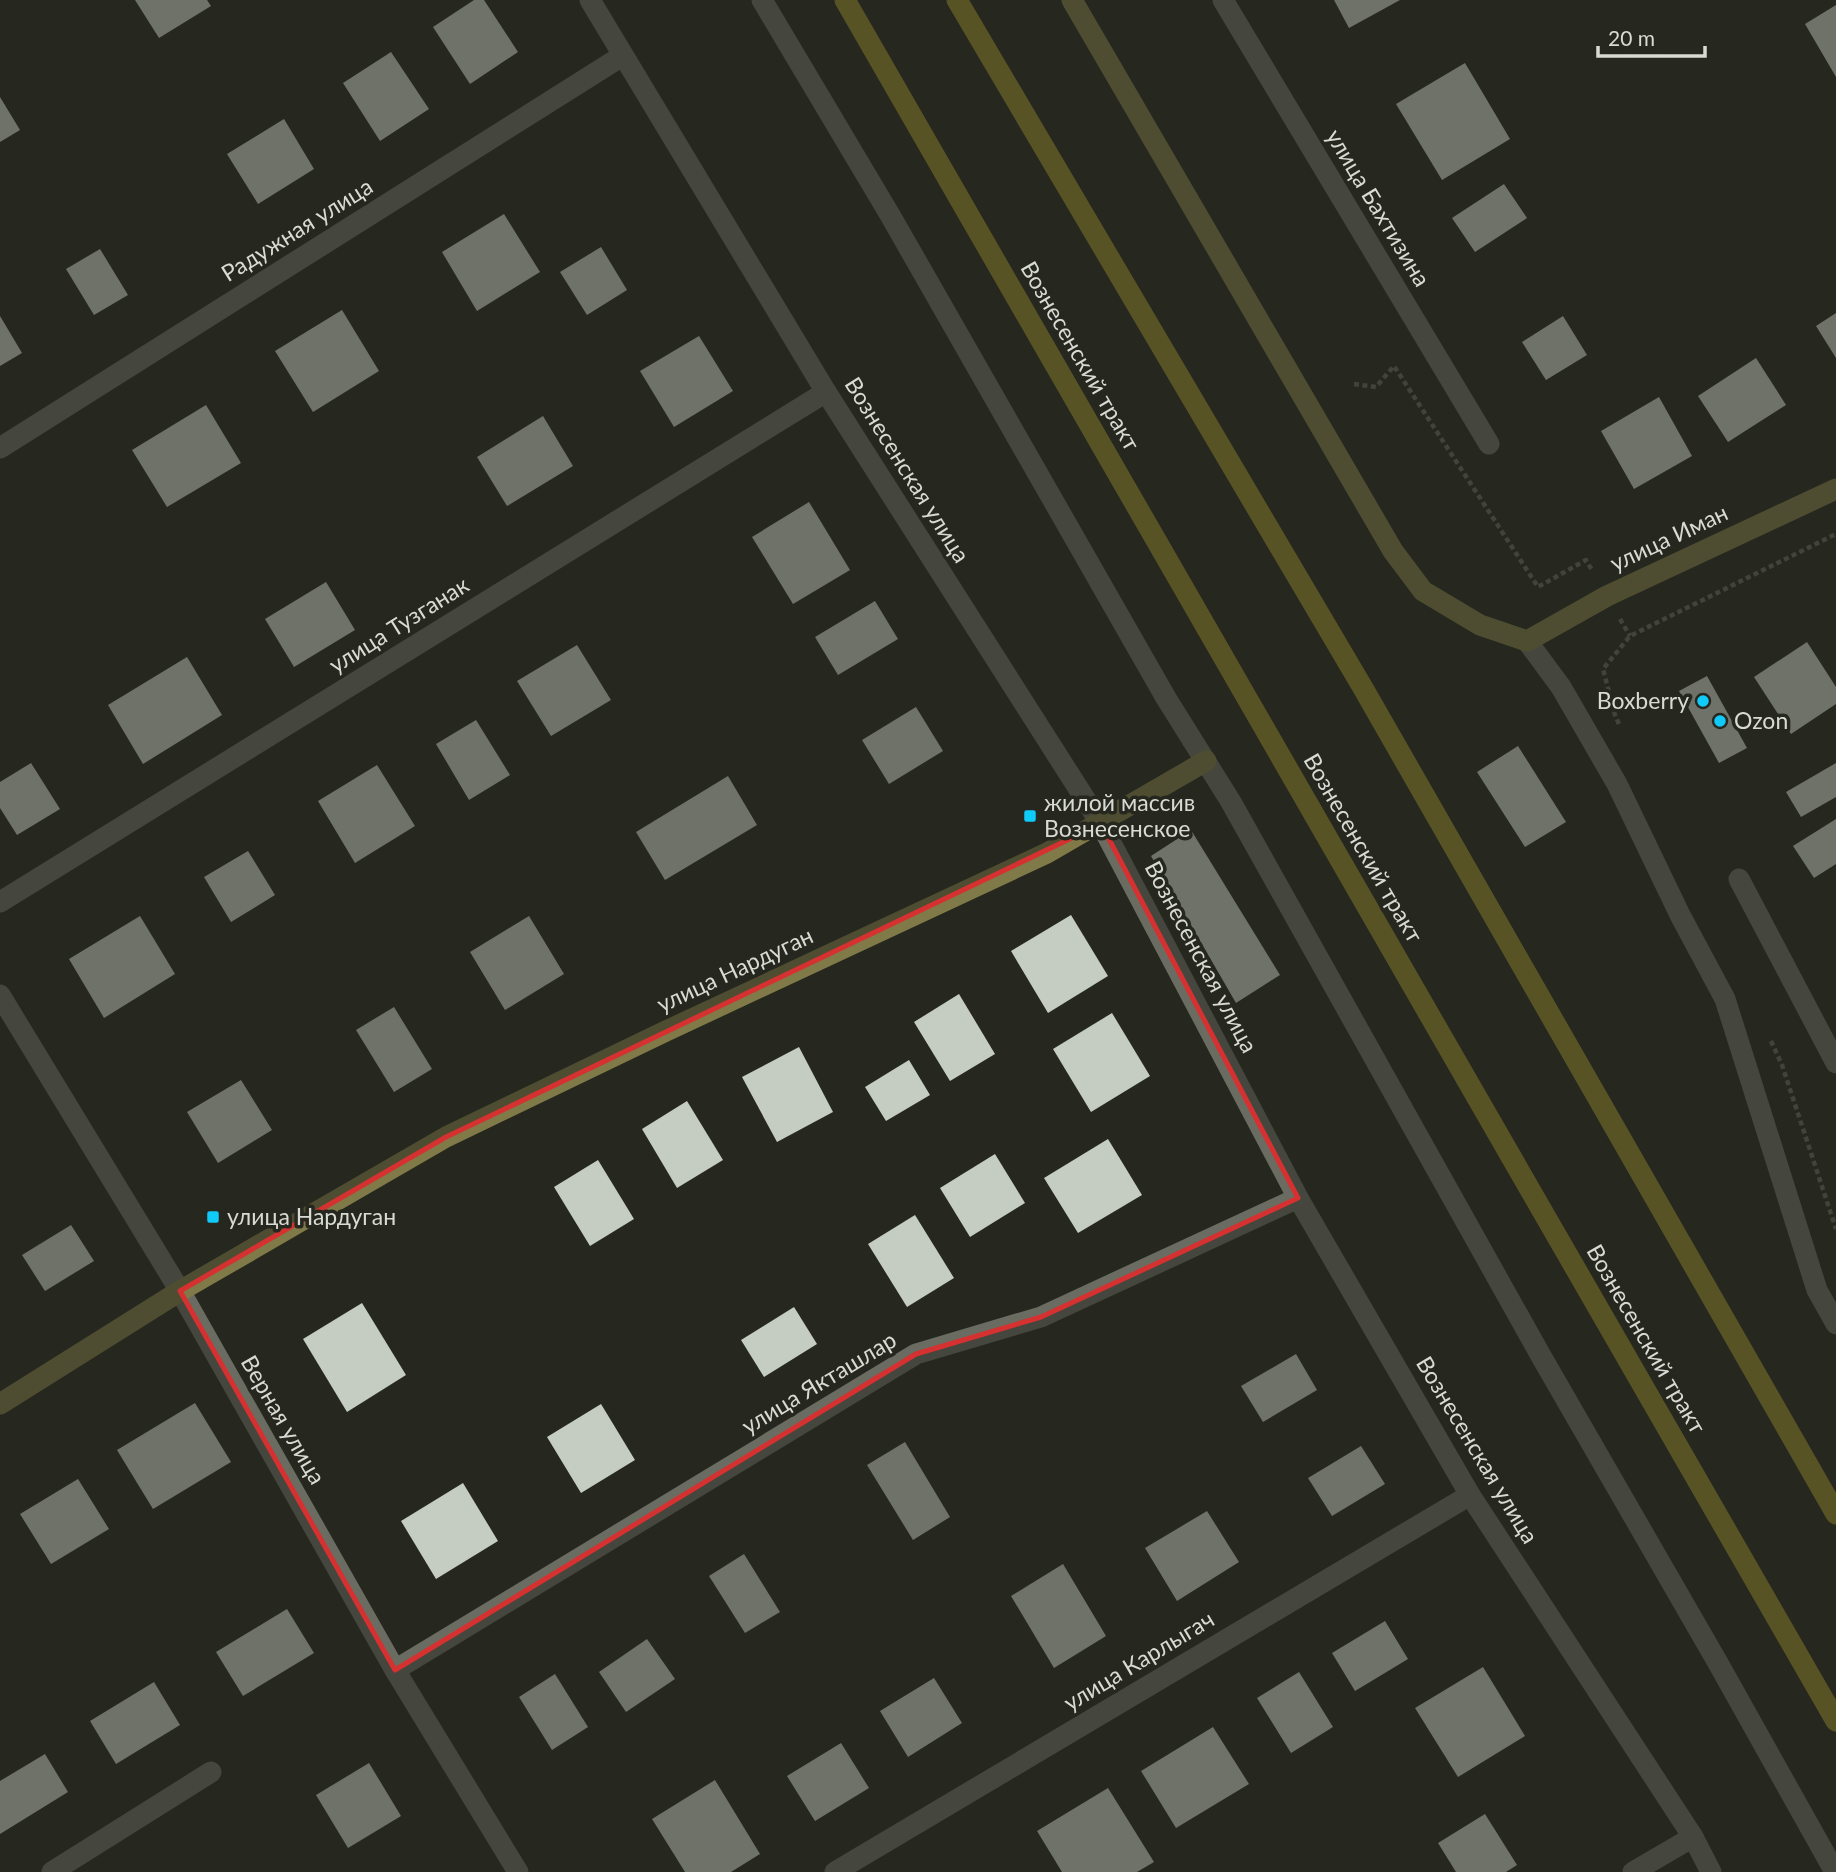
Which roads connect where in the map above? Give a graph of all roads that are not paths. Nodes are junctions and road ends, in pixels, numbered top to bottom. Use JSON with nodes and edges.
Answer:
{"nodes":[{"id":1,"x":590,"y":0,"type":"edge"},
{"id":2,"x":762,"y":0,"type":"edge"},
{"id":3,"x":845,"y":0,"type":"edge"},
{"id":4,"x":957,"y":0,"type":"edge"},
{"id":5,"x":1072,"y":0,"type":"edge"},
{"id":6,"x":1223,"y":0,"type":"edge"},
{"id":7,"x":622,"y":56,"type":"junction"},
{"id":8,"x":826,"y":392,"type":"junction"},
{"id":9,"x":1489,"y":444,"type":"dead end"},
{"id":10,"x":0,"y":448,"type":"edge"},
{"id":11,"x":1836,"y":489,"type":"edge"},
{"id":12,"x":1527,"y":641,"type":"junction"},
{"id":13,"x":1206,"y":761,"type":"junction"},
{"id":14,"x":1101,"y":824,"type":"junction"},
{"id":15,"x":1739,"y":879,"type":"dead end"},
{"id":16,"x":0,"y":902,"type":"edge"},
{"id":17,"x":0,"y":995,"type":"edge"},
{"id":18,"x":1836,"y":1063,"type":"edge"},
{"id":19,"x":1298,"y":1198,"type":"junction"},
{"id":20,"x":180,"y":1291,"type":"junction"},
{"id":21,"x":1836,"y":1324,"type":"edge"},
{"id":22,"x":0,"y":1404,"type":"edge"},
{"id":23,"x":1470,"y":1495,"type":"junction"},
{"id":24,"x":1836,"y":1514,"type":"edge"},
{"id":25,"x":395,"y":1670,"type":"junction"},
{"id":26,"x":1836,"y":1721,"type":"edge"},
{"id":27,"x":211,"y":1772,"type":"dead end"},
{"id":28,"x":1693,"y":1837,"type":"junction"},
{"id":29,"x":52,"y":1872,"type":"edge"},
{"id":30,"x":518,"y":1872,"type":"edge"},
{"id":31,"x":835,"y":1872,"type":"edge"},
{"id":32,"x":1633,"y":1872,"type":"edge"},
{"id":33,"x":1712,"y":1872,"type":"edge"},
{"id":34,"x":1835,"y":1872,"type":"edge"}],
"edges":[{"from":1,"to":7,"type":"street","name":"Вознесенская улица"},
{"from":2,"to":13,"type":"street"},
{"from":3,"to":26,"type":"main road","name":"Вознесенский тракт"},
{"from":4,"to":24,"type":"main road"},
{"from":5,"to":12,"type":"street"},
{"from":6,"to":9,"type":"street","name":"улица Бахтизина"},
{"from":7,"to":8,"type":"street","name":"Вознесенская улица"},
{"from":7,"to":10,"type":"street","name":"Радужная улица"},
{"from":8,"to":14,"type":"street","name":"Вознесенская улица"},
{"from":8,"to":16,"type":"street","name":"улица Тузганак"},
{"from":11,"to":12,"type":"street","name":"улица Иман"},
{"from":12,"to":21,"type":"street"},
{"from":13,"to":14,"type":"street","name":"улица Нардуган"},
{"from":13,"to":34,"type":"street"},
{"from":14,"to":19,"type":"street","name":"Вознесенская улица"},
{"from":14,"to":20,"type":"street","name":"улица Нардуган"},
{"from":15,"to":18,"type":"street"},
{"from":17,"to":20,"type":"street","name":"Верная улица"},
{"from":19,"to":23,"type":"street","name":"Вознесенская улица"},
{"from":19,"to":25,"type":"street","name":"улица Якташлар"},
{"from":20,"to":22,"type":"street","name":"улица Нардуган"},
{"from":20,"to":25,"type":"street","name":"Верная улица"},
{"from":23,"to":28,"type":"street","name":"Вознесенская улица"},
{"from":23,"to":31,"type":"street","name":"улица Карлыгач"},
{"from":25,"to":30,"type":"street","name":"Верная улица"},
{"from":27,"to":29,"type":"street"},
{"from":28,"to":32,"type":"street"},
{"from":28,"to":33,"type":"street","name":"Вознесенская улица"}]}
